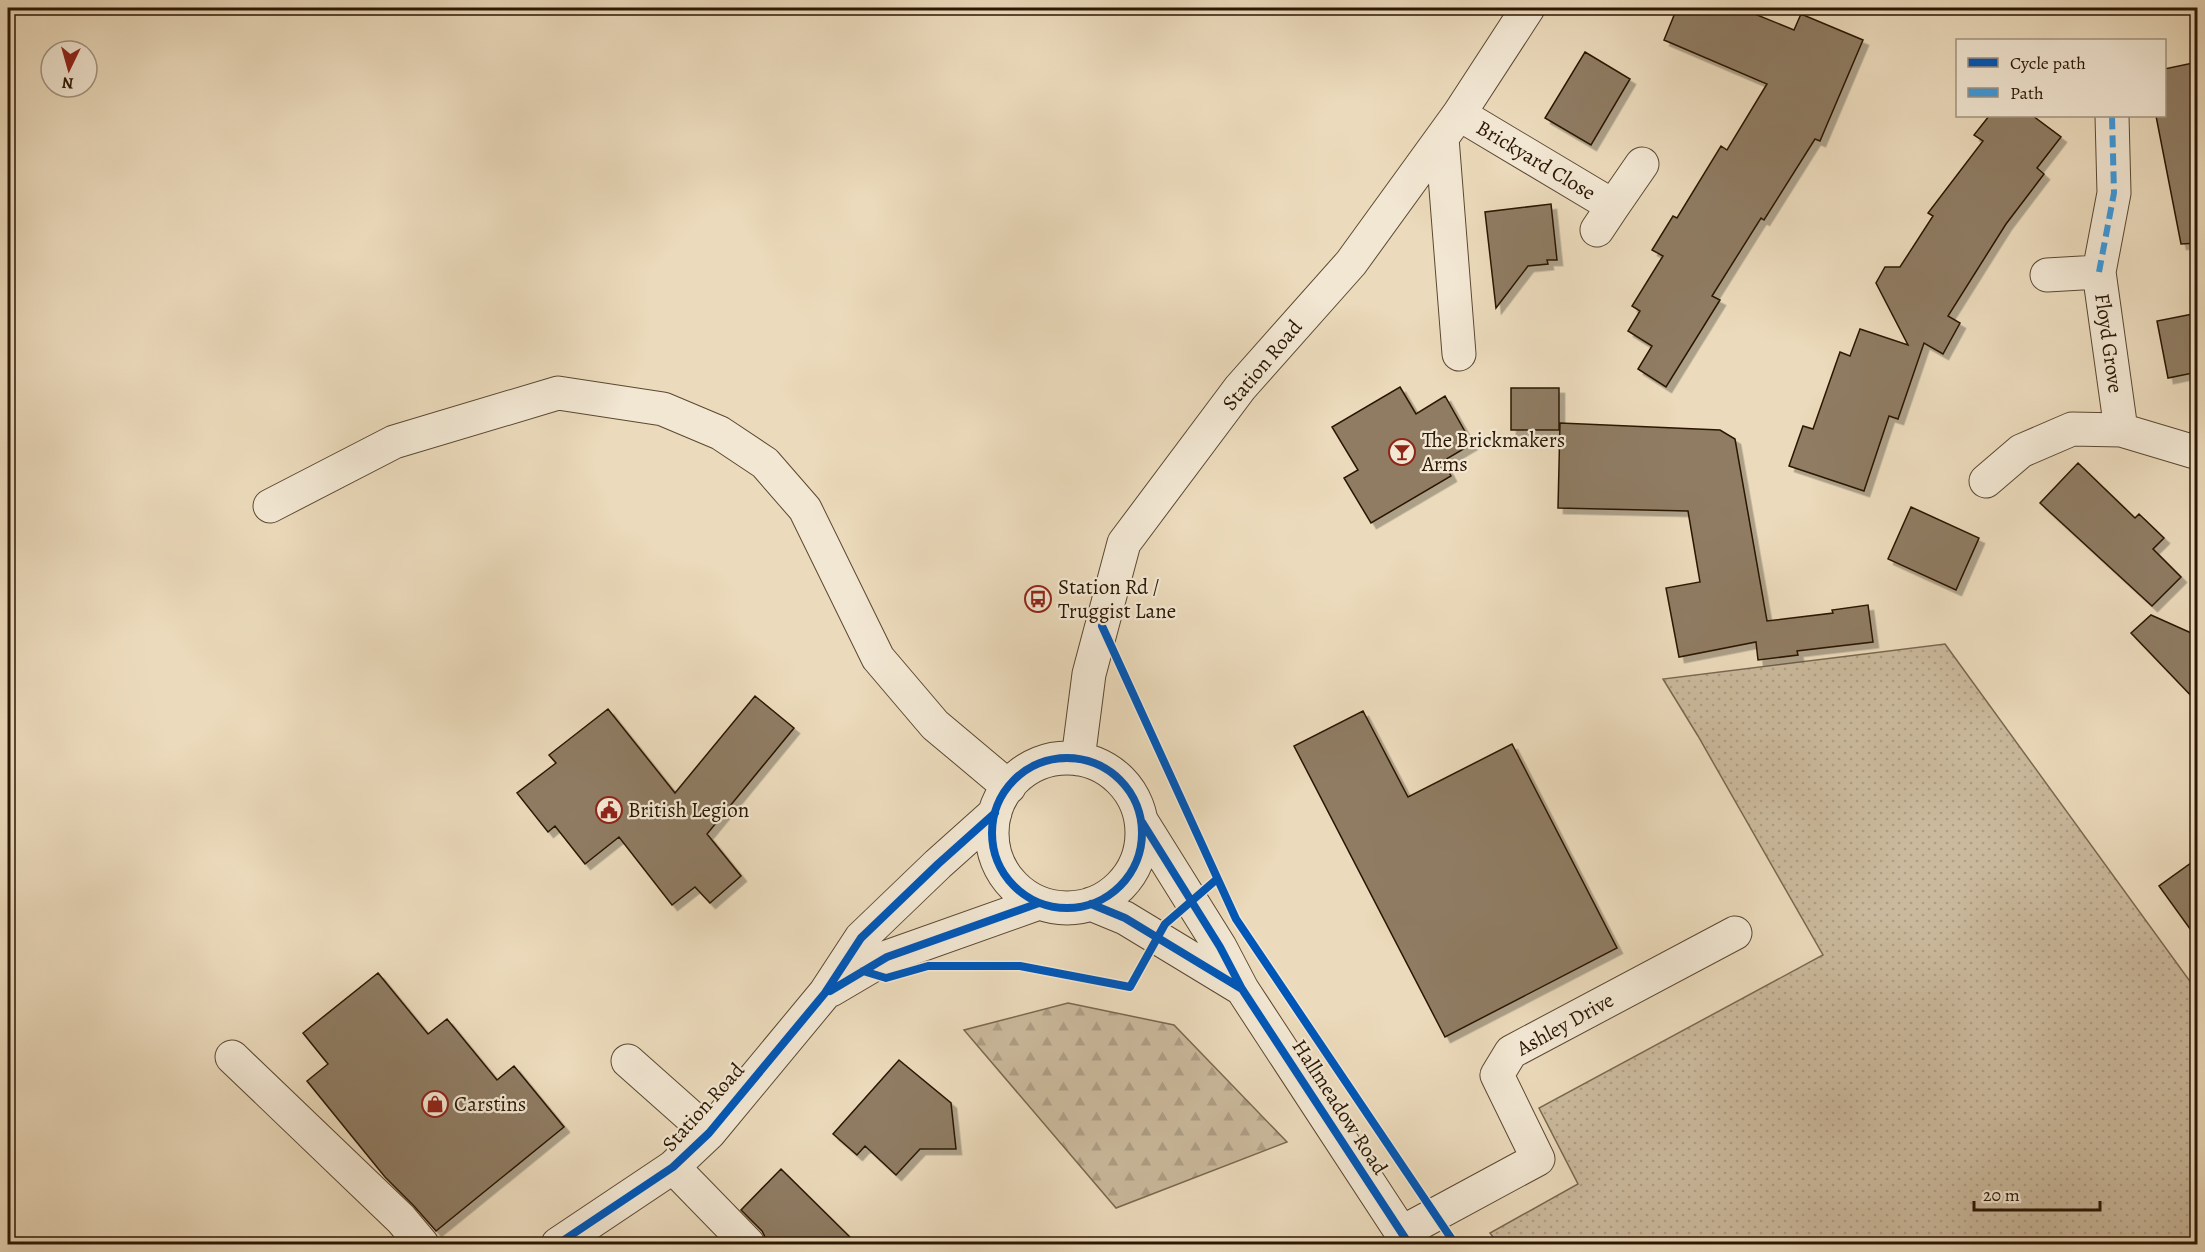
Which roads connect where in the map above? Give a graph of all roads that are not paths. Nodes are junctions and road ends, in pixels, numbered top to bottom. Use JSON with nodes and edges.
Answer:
{"nodes":[{"id":1,"x":1528,"y":8,"type":"edge"},
{"id":2,"x":2112,"y":117,"type":"edge"},
{"id":3,"x":1451,"y":126,"type":"junction"},
{"id":4,"x":1642,"y":164,"type":"dead end"},
{"id":5,"x":2099,"y":272,"type":"junction"},
{"id":6,"x":2047,"y":275,"type":"dead end"},
{"id":7,"x":1460,"y":354,"type":"dead end"},
{"id":8,"x":2121,"y":430,"type":"junction"},
{"id":9,"x":2198,"y":453,"type":"edge"},
{"id":10,"x":1986,"y":481,"type":"dead end"},
{"id":11,"x":270,"y":506,"type":"dead end"},
{"id":12,"x":1078,"y":759,"type":"junction"},
{"id":13,"x":1002,"y":800,"type":"junction"},
{"id":14,"x":1142,"y":822,"type":"junction"},
{"id":15,"x":1039,"y":903,"type":"junction"},
{"id":16,"x":1091,"y":904,"type":"junction"},
{"id":17,"x":1735,"y":933,"type":"dead end"},
{"id":18,"x":1242,"y":989,"type":"junction"},
{"id":19,"x":825,"y":993,"type":"junction"},
{"id":20,"x":232,"y":1057,"type":"dead end"},
{"id":21,"x":628,"y":1061,"type":"dead end"},
{"id":22,"x":709,"y":1133,"type":"junction"},
{"id":23,"x":674,"y":1167,"type":"junction"},
{"id":24,"x":1405,"y":1239,"type":"edge"},
{"id":25,"x":422,"y":1245,"type":"edge"},
{"id":26,"x":558,"y":1245,"type":"edge"},
{"id":27,"x":748,"y":1245,"type":"edge"}],
"edges":[{"from":1,"to":3,"type":"street","name":"Station Road"},
{"from":2,"to":5,"type":"street"},
{"from":3,"to":4,"type":"street","name":"Brickyard Close"},
{"from":3,"to":7,"type":"street"},
{"from":3,"to":12,"type":"street","name":"Station Road"},
{"from":5,"to":6,"type":"street","name":"Floyd Grove"},
{"from":5,"to":8,"type":"street","name":"Floyd Grove"},
{"from":8,"to":9,"type":"street"},
{"from":8,"to":10,"type":"street"},
{"from":11,"to":13,"type":"street"},
{"from":12,"to":13,"type":"street","name":"Station Road"},
{"from":12,"to":14,"type":"street","name":"Station Road"},
{"from":13,"to":15,"type":"street","name":"Station Road"},
{"from":13,"to":19,"type":"street","name":"Station Road"},
{"from":14,"to":16,"type":"street","name":"Station Road"},
{"from":14,"to":18,"type":"street","name":"Hallmeadow Road"},
{"from":15,"to":16,"type":"street","name":"Station Road"},
{"from":15,"to":19,"type":"street","name":"Station Road"},
{"from":16,"to":18,"type":"street","name":"Hallmeadow Road"},
{"from":17,"to":24,"type":"street","name":"Ashley Drive"},
{"from":18,"to":24,"type":"street","name":"Hallmeadow Road"},
{"from":19,"to":22,"type":"street","name":"Station Road"},
{"from":20,"to":25,"type":"street"},
{"from":21,"to":22,"type":"street"},
{"from":22,"to":23,"type":"street","name":"Station Road"},
{"from":23,"to":26,"type":"street","name":"Station Road"},
{"from":23,"to":27,"type":"street"}]}
